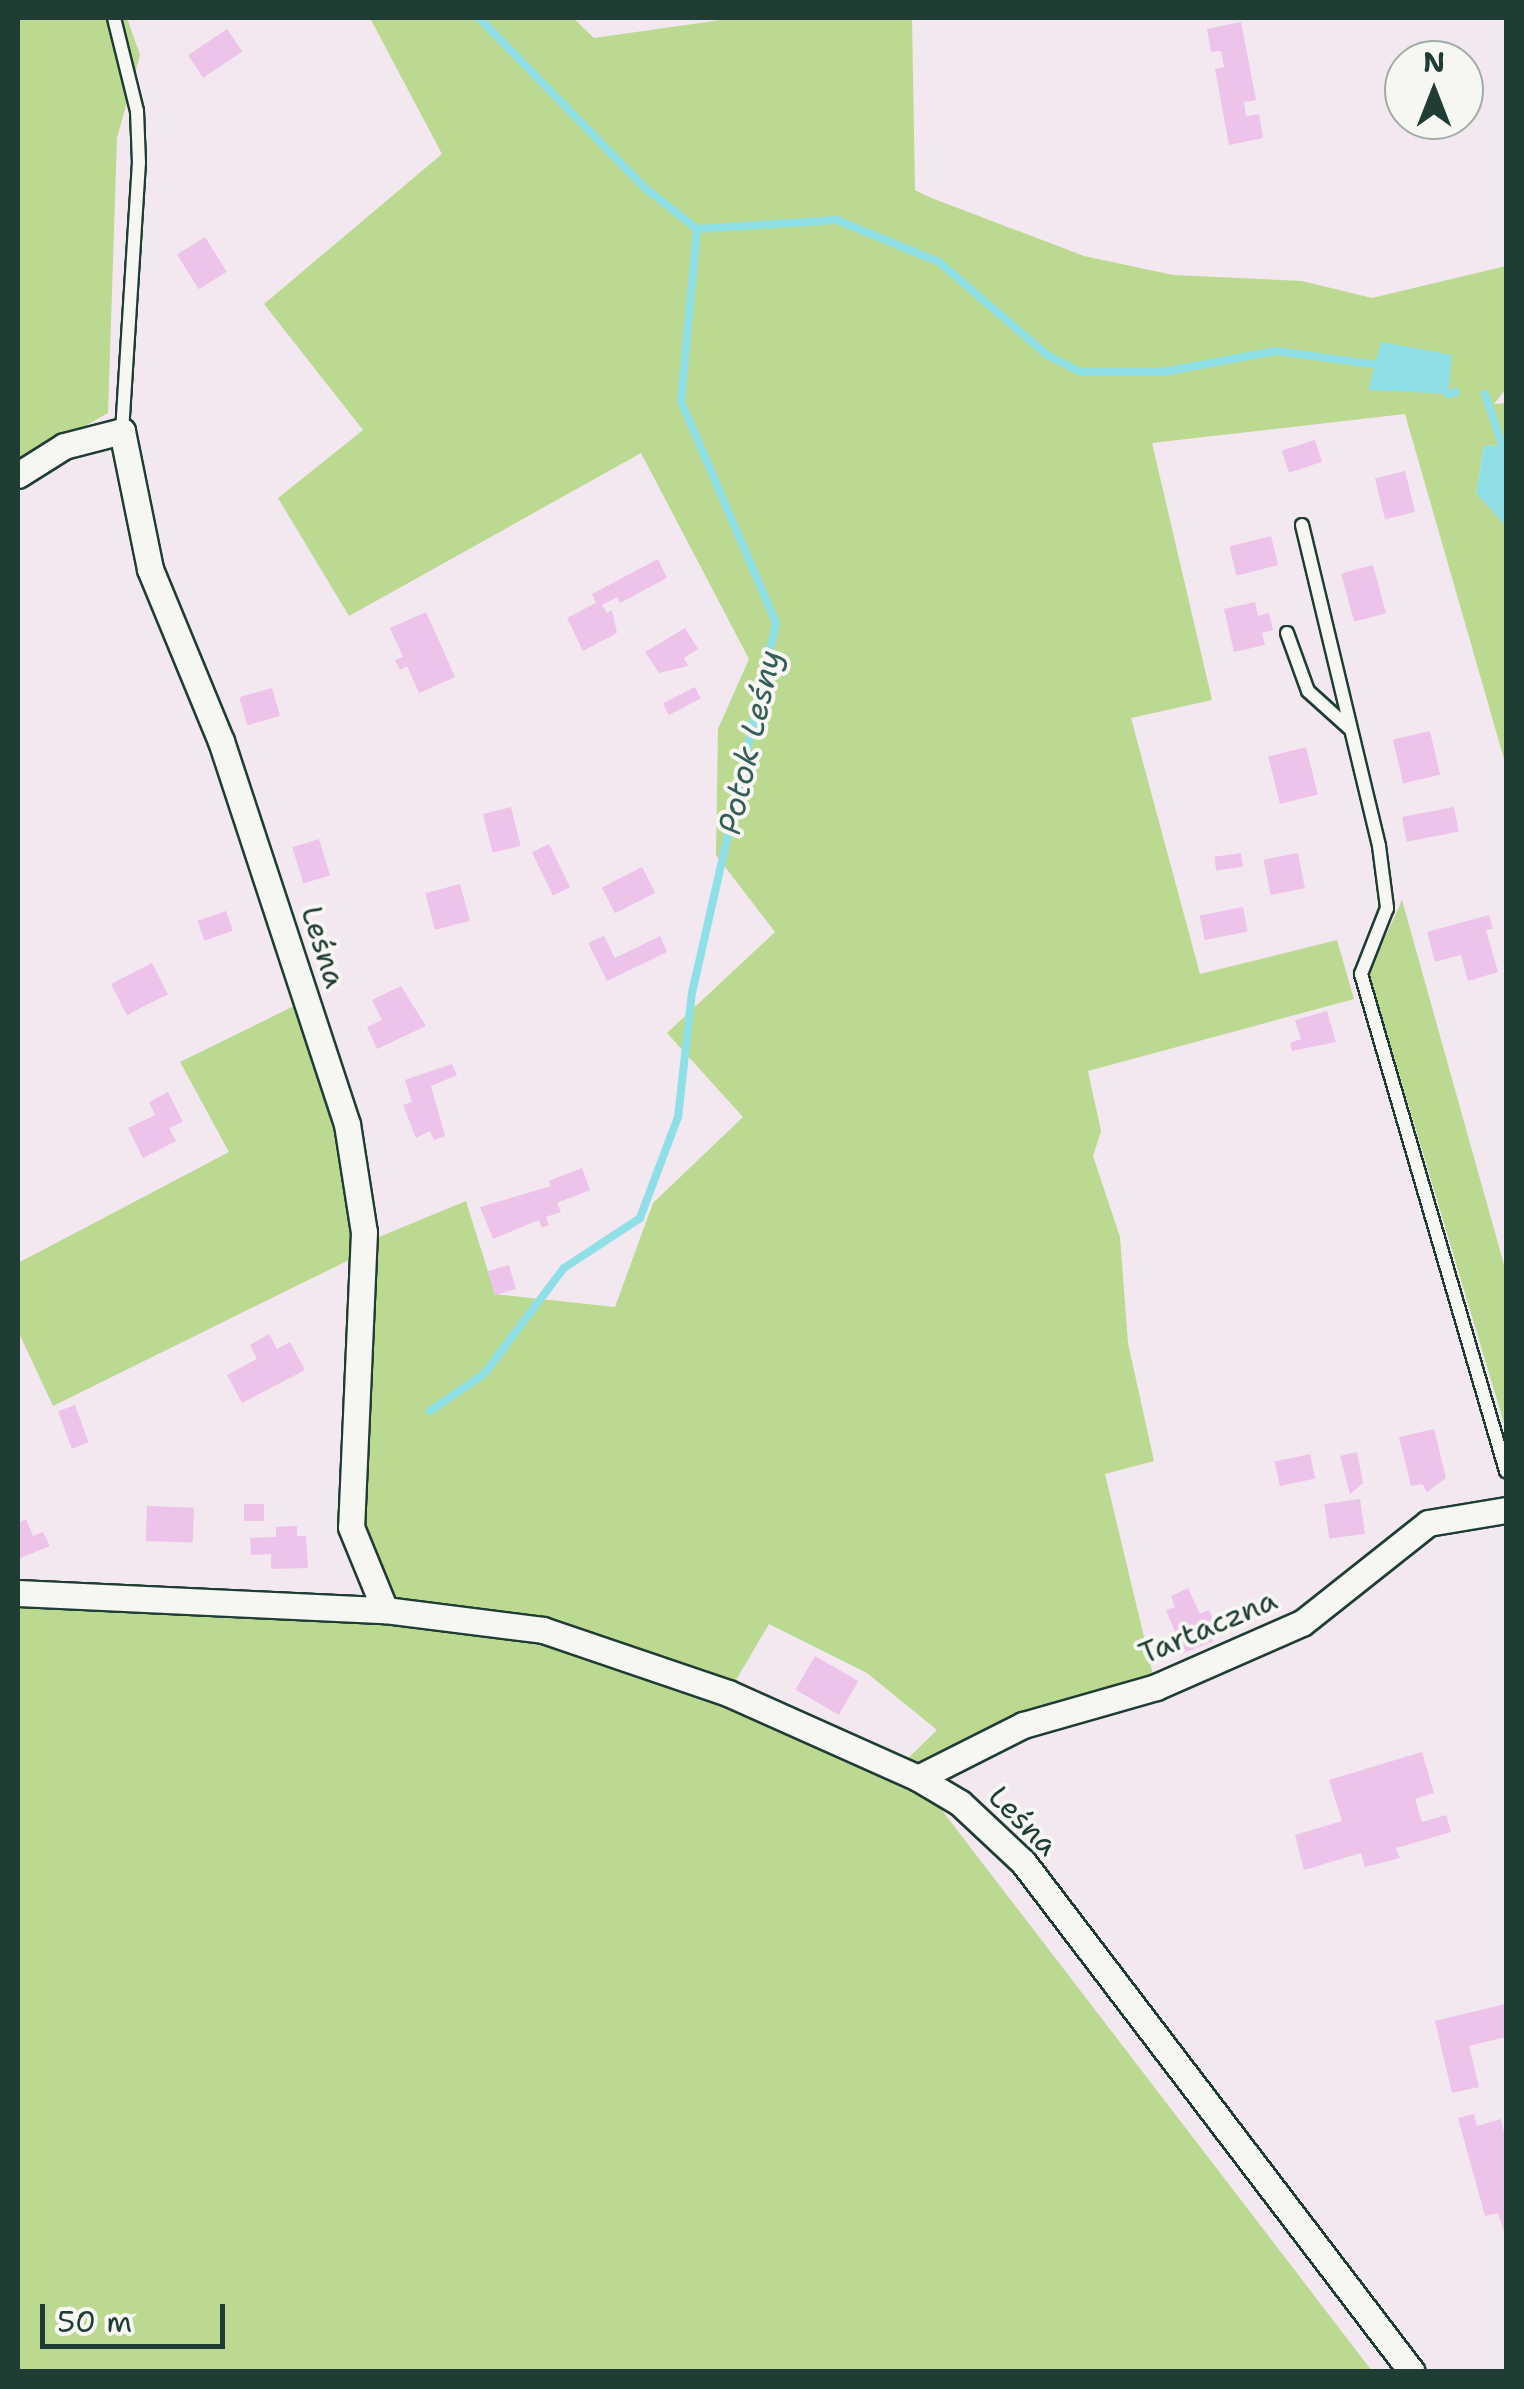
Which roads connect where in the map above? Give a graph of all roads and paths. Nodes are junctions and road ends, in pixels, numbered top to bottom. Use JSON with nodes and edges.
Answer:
{"nodes":[{"id":1,"x":114,"y":18,"type":"edge"},
{"id":2,"x":122,"y":430,"type":"junction"},
{"id":3,"x":18,"y":475,"type":"edge"},
{"id":4,"x":1302,"y":525,"type":"dead end"},
{"id":5,"x":1287,"y":633,"type":"dead end"},
{"id":6,"x":1350,"y":729,"type":"junction"},
{"id":7,"x":1506,"y":1471,"type":"edge"},
{"id":8,"x":1506,"y":1510,"type":"edge"},
{"id":9,"x":18,"y":1594,"type":"edge"},
{"id":10,"x":384,"y":1610,"type":"junction"},
{"id":11,"x":918,"y":1778,"type":"junction"},
{"id":12,"x":1412,"y":2372,"type":"edge"}],
"edges":[{"from":1,"to":2,"type":"lane"},
{"from":2,"to":3,"type":"street"},
{"from":2,"to":10,"type":"street","name":"Leśna"},
{"from":4,"to":6,"type":"lane"},
{"from":5,"to":6,"type":"lane"},
{"from":6,"to":7,"type":"lane"},
{"from":8,"to":11,"type":"street","name":"Tartaczna"},
{"from":9,"to":10,"type":"street","name":"Leśna"},
{"from":10,"to":11,"type":"street","name":"Leśna"},
{"from":11,"to":12,"type":"street","name":"Leśna"}]}
